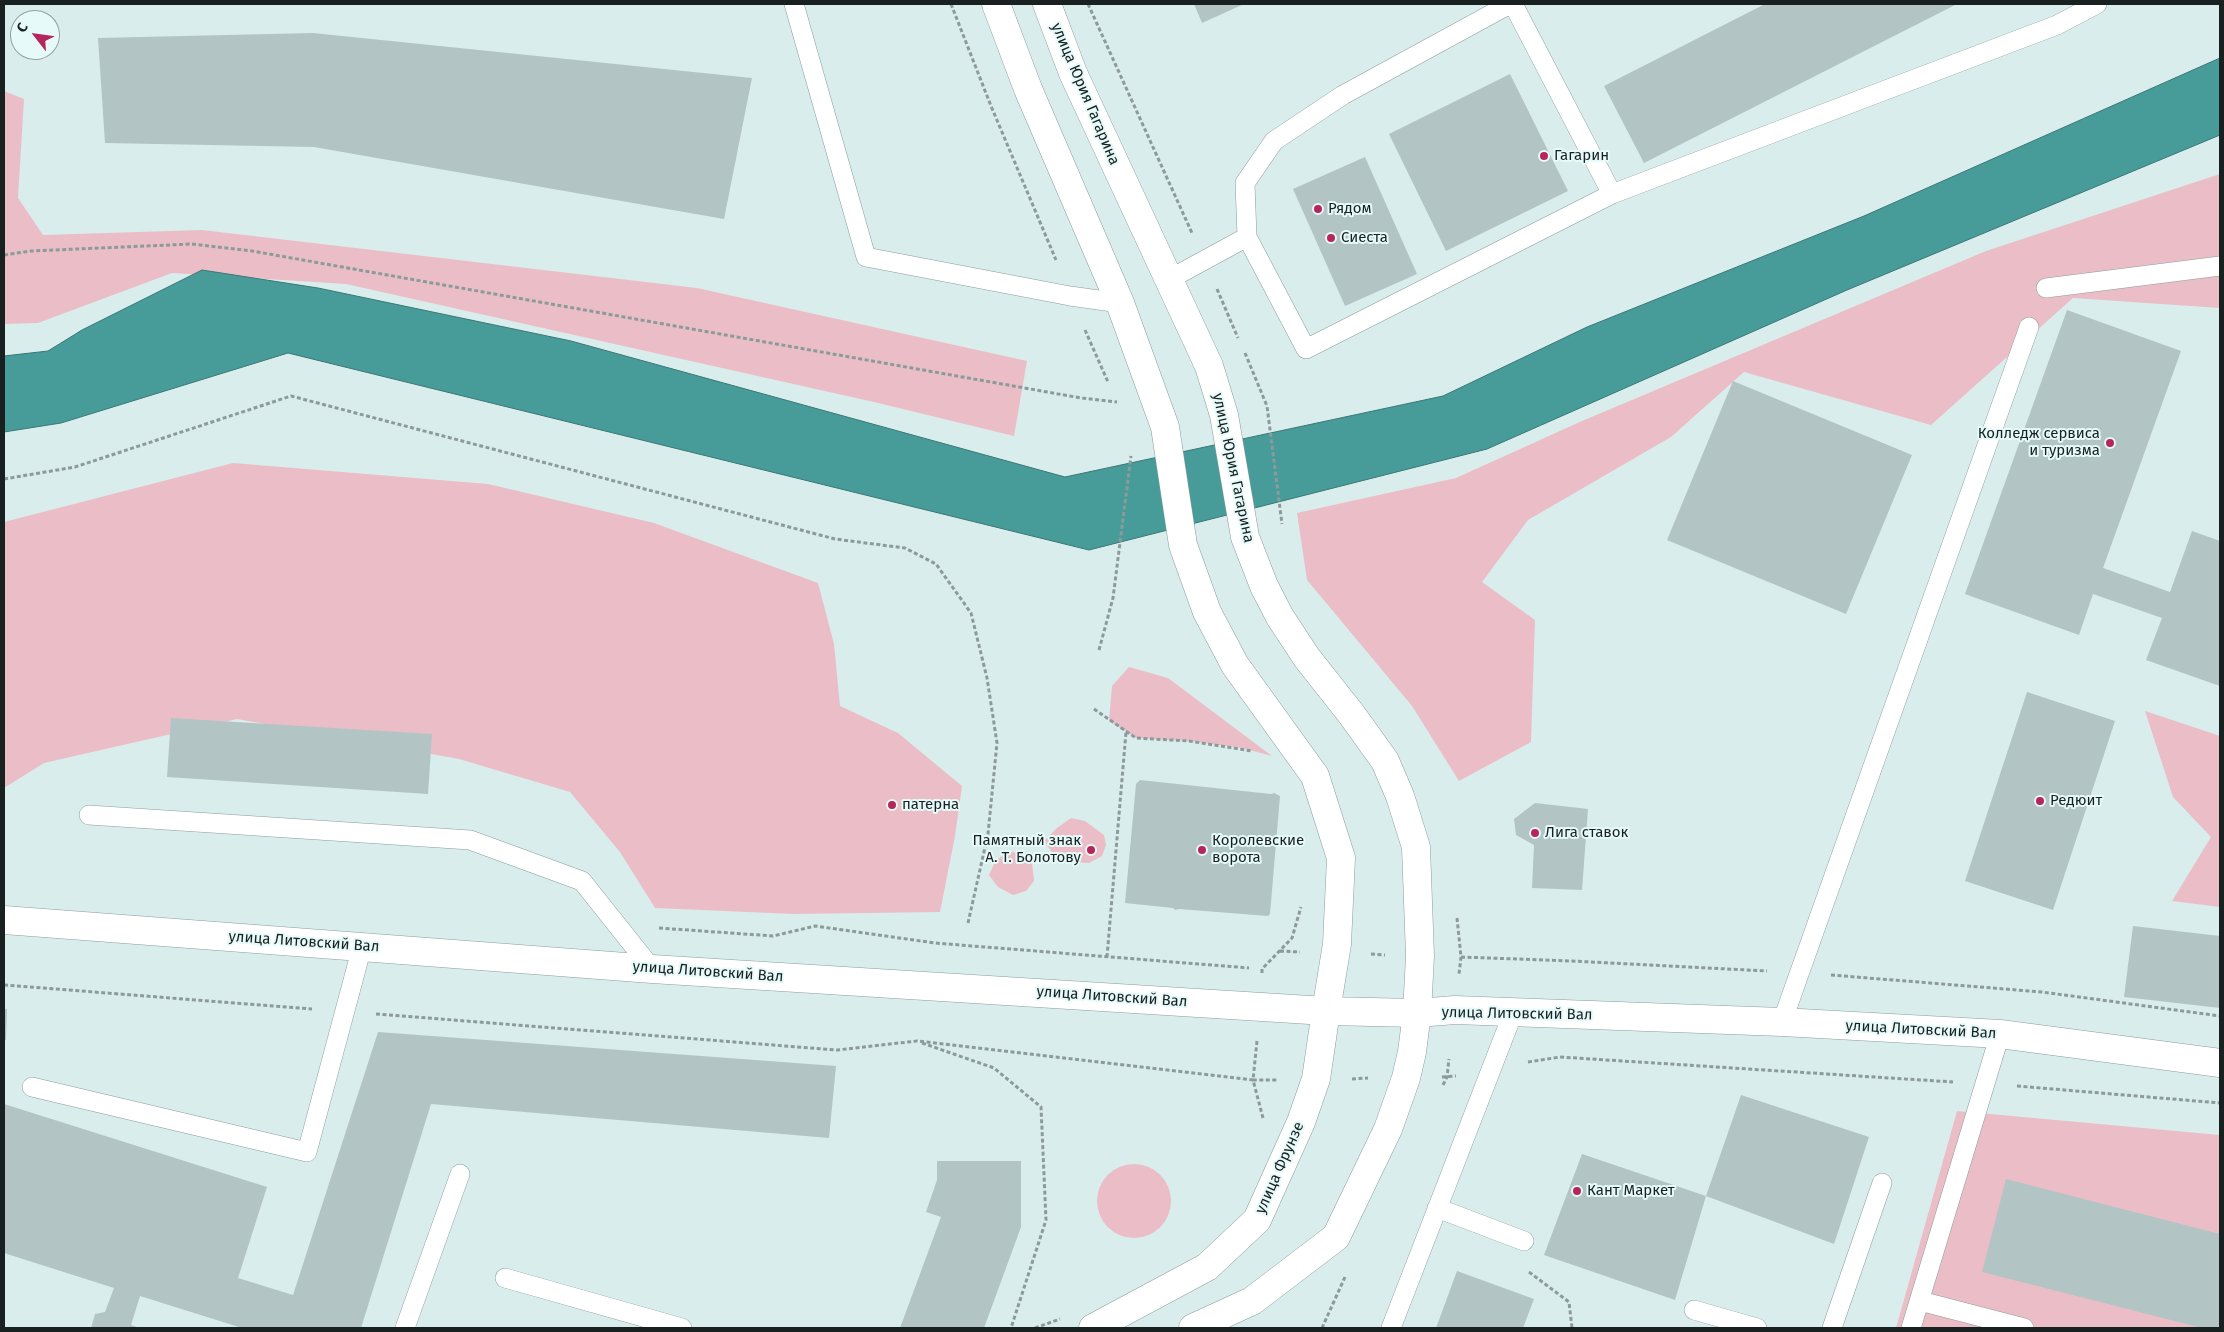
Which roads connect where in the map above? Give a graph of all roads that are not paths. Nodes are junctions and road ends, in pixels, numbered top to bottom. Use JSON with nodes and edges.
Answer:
{"nodes":[{"id":1,"x":794,"y":4,"type":"edge"},
{"id":2,"x":996,"y":4,"type":"edge"},
{"id":3,"x":1047,"y":4,"type":"edge"},
{"id":4,"x":1512,"y":4,"type":"edge"},
{"id":5,"x":2097,"y":4,"type":"edge"},
{"id":6,"x":1612,"y":194,"type":"junction"},
{"id":7,"x":1248,"y":237,"type":"junction"},
{"id":8,"x":2220,"y":266,"type":"edge"},
{"id":9,"x":1168,"y":280,"type":"junction"},
{"id":10,"x":2046,"y":288,"type":"dead end"},
{"id":11,"x":1120,"y":303,"type":"junction"},
{"id":12,"x":2029,"y":327,"type":"dead end"},
{"id":13,"x":89,"y":815,"type":"dead end"},
{"id":14,"x":4,"y":920,"type":"edge"},
{"id":15,"x":362,"y":947,"type":"junction"},
{"id":16,"x":652,"y":968,"type":"junction"},
{"id":17,"x":1326,"y":1011,"type":"junction"},
{"id":18,"x":1417,"y":1013,"type":"junction"},
{"id":19,"x":1513,"y":1013,"type":"junction"},
{"id":20,"x":1782,"y":1022,"type":"junction"},
{"id":21,"x":2000,"y":1034,"type":"junction"},
{"id":22,"x":2220,"y":1063,"type":"edge"},
{"id":23,"x":32,"y":1087,"type":"dead end"},
{"id":24,"x":460,"y":1174,"type":"dead end"},
{"id":25,"x":1882,"y":1183,"type":"dead end"},
{"id":26,"x":1438,"y":1208,"type":"junction"},
{"id":27,"x":1524,"y":1241,"type":"dead end"},
{"id":28,"x":505,"y":1278,"type":"dead end"},
{"id":29,"x":1920,"y":1301,"type":"junction"},
{"id":30,"x":1694,"y":1310,"type":"dead end"},
{"id":31,"x":405,"y":1328,"type":"edge"},
{"id":32,"x":682,"y":1328,"type":"edge"},
{"id":33,"x":1093,"y":1328,"type":"edge"},
{"id":34,"x":1193,"y":1328,"type":"edge"},
{"id":35,"x":1391,"y":1328,"type":"edge"},
{"id":36,"x":1757,"y":1328,"type":"edge"},
{"id":37,"x":1832,"y":1328,"type":"edge"},
{"id":38,"x":1911,"y":1328,"type":"edge"},
{"id":39,"x":2024,"y":1328,"type":"edge"}],
"edges":[{"from":1,"to":11,"type":"lane"},
{"from":2,"to":11,"type":"main road"},
{"from":3,"to":9,"type":"main road","name":"улица Юрия Гагарина"},
{"from":4,"to":6,"type":"lane"},
{"from":4,"to":7,"type":"lane"},
{"from":5,"to":6,"type":"lane"},
{"from":6,"to":7,"type":"lane"},
{"from":7,"to":9,"type":"lane"},
{"from":8,"to":10,"type":"lane"},
{"from":9,"to":18,"type":"main road","name":"улица Юрия Гагарина"},
{"from":11,"to":17,"type":"main road"},
{"from":12,"to":20,"type":"lane"},
{"from":13,"to":16,"type":"lane"},
{"from":14,"to":15,"type":"main road","name":"улица Литовский Вал"},
{"from":15,"to":16,"type":"main road","name":"улица Литовский Вал"},
{"from":15,"to":23,"type":"lane"},
{"from":16,"to":17,"type":"main road","name":"улица Литовский Вал"},
{"from":17,"to":18,"type":"main road","name":"улица Литовский Вал"},
{"from":17,"to":33,"type":"main road","name":"улица Фрунзе"},
{"from":18,"to":19,"type":"main road","name":"улица Литовский Вал"},
{"from":18,"to":34,"type":"main road"},
{"from":19,"to":20,"type":"main road","name":"улица Литовский Вал"},
{"from":19,"to":26,"type":"lane"},
{"from":20,"to":21,"type":"main road","name":"улица Литовский Вал"},
{"from":21,"to":22,"type":"main road","name":"улица Литовский Вал"},
{"from":21,"to":29,"type":"lane"},
{"from":24,"to":31,"type":"lane"},
{"from":25,"to":37,"type":"lane"},
{"from":26,"to":27,"type":"lane"},
{"from":26,"to":35,"type":"lane"},
{"from":28,"to":32,"type":"lane"},
{"from":29,"to":38,"type":"lane"},
{"from":29,"to":39,"type":"lane"},
{"from":30,"to":36,"type":"lane"}]}
